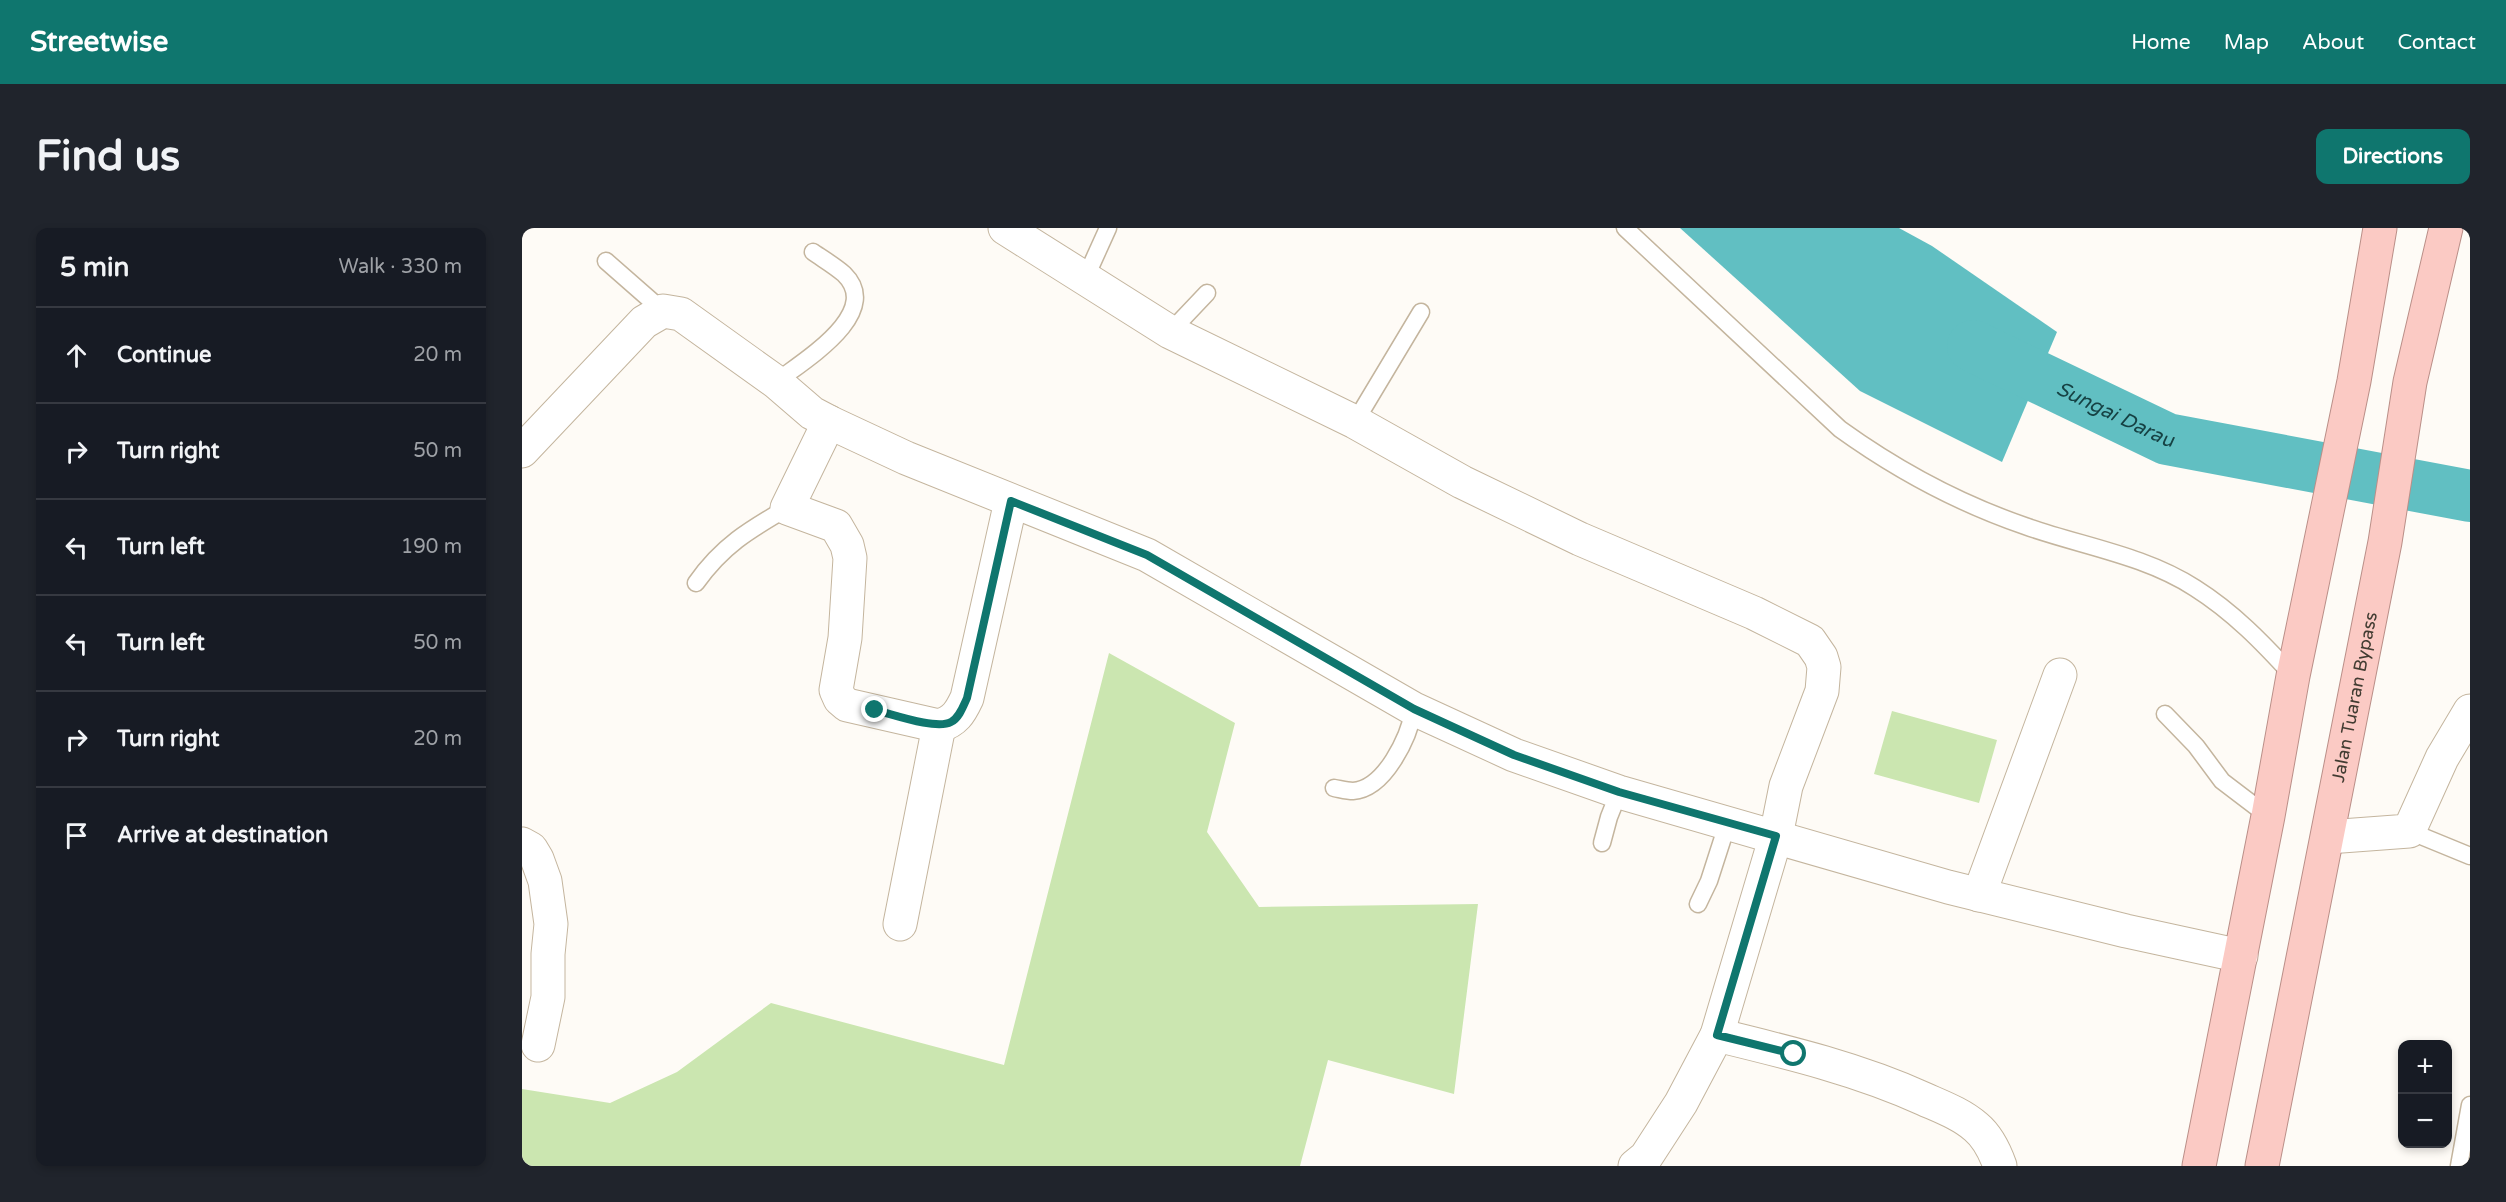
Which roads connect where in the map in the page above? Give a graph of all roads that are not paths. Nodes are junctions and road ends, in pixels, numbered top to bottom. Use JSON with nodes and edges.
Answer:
{"nodes":[{"id":1,"x":1005,"y":228,"type":"edge"},
{"id":2,"x":1108,"y":228,"type":"edge"},
{"id":3,"x":1624,"y":228,"type":"edge"},
{"id":4,"x":2380,"y":228,"type":"edge"},
{"id":5,"x":2446,"y":228,"type":"edge"},
{"id":6,"x":813,"y":252,"type":"dead end"},
{"id":7,"x":606,"y":261,"type":"dead end"},
{"id":8,"x":1085,"y":279,"type":"junction"},
{"id":9,"x":1207,"y":293,"type":"dead end"},
{"id":10,"x":663,"y":311,"type":"junction"},
{"id":11,"x":1421,"y":312,"type":"dead end"},
{"id":12,"x":1170,"y":332,"type":"junction"},
{"id":13,"x":776,"y":382,"type":"junction"},
{"id":14,"x":829,"y":422,"type":"junction"},
{"id":15,"x":1355,"y":422,"type":"junction"},
{"id":16,"x":522,"y":451,"type":"edge"},
{"id":17,"x":1011,"y":501,"type":"junction"},
{"id":18,"x":787,"y":508,"type":"junction"},
{"id":19,"x":696,"y":583,"type":"dead end"},
{"id":20,"x":2060,"y":675,"type":"dead end"},
{"id":21,"x":2293,"y":676,"type":"junction"},
{"id":22,"x":1414,"y":709,"type":"junction"},
{"id":23,"x":2470,"y":711,"type":"edge"},
{"id":24,"x":2165,"y":714,"type":"dead end"},
{"id":25,"x":939,"y":726,"type":"junction"},
{"id":26,"x":1334,"y":788,"type":"dead end"},
{"id":27,"x":1619,"y":792,"type":"junction"},
{"id":28,"x":2268,"y":816,"type":"junction"},
{"id":29,"x":1728,"y":822,"type":"junction"},
{"id":30,"x":2409,"y":831,"type":"junction"},
{"id":31,"x":1776,"y":836,"type":"junction"},
{"id":32,"x":2328,"y":837,"type":"junction"},
{"id":33,"x":1602,"y":843,"type":"dead end"},
{"id":34,"x":522,"y":844,"type":"edge"},
{"id":35,"x":2470,"y":856,"type":"edge"},
{"id":36,"x":1979,"y":895,"type":"junction"},
{"id":37,"x":1698,"y":904,"type":"dead end"},
{"id":38,"x":900,"y":924,"type":"dead end"},
{"id":39,"x":2241,"y":956,"type":"junction"},
{"id":40,"x":1717,"y":1035,"type":"junction"},
{"id":41,"x":538,"y":1045,"type":"dead end"},
{"id":42,"x":2470,"y":1105,"type":"edge"},
{"id":43,"x":1635,"y":1166,"type":"edge"},
{"id":44,"x":2000,"y":1166,"type":"edge"},
{"id":45,"x":2199,"y":1166,"type":"edge"},
{"id":46,"x":2262,"y":1166,"type":"edge"},
{"id":47,"x":2459,"y":1166,"type":"edge"}],
"edges":[{"from":1,"to":8,"type":"street"},
{"from":2,"to":8,"type":"lane"},
{"from":3,"to":21,"type":"lane"},
{"from":4,"to":21,"type":"highway"},
{"from":5,"to":32,"type":"highway","name":"Jalan Tuaran Bypass"},
{"from":6,"to":13,"type":"lane"},
{"from":7,"to":10,"type":"lane"},
{"from":8,"to":12,"type":"street"},
{"from":9,"to":12,"type":"lane"},
{"from":10,"to":13,"type":"street"},
{"from":10,"to":16,"type":"street"},
{"from":11,"to":15,"type":"lane"},
{"from":12,"to":15,"type":"street"},
{"from":13,"to":14,"type":"street"},
{"from":14,"to":17,"type":"street"},
{"from":14,"to":18,"type":"street"},
{"from":15,"to":31,"type":"street"},
{"from":17,"to":22,"type":"street"},
{"from":17,"to":25,"type":"street"},
{"from":18,"to":19,"type":"lane"},
{"from":18,"to":25,"type":"street"},
{"from":20,"to":36,"type":"street"},
{"from":21,"to":28,"type":"highway"},
{"from":22,"to":26,"type":"lane"},
{"from":22,"to":27,"type":"street"},
{"from":23,"to":30,"type":"street"},
{"from":24,"to":28,"type":"lane"},
{"from":25,"to":38,"type":"street"},
{"from":27,"to":29,"type":"street"},
{"from":27,"to":33,"type":"lane"},
{"from":28,"to":39,"type":"highway"},
{"from":29,"to":31,"type":"street"},
{"from":29,"to":37,"type":"lane"},
{"from":30,"to":32,"type":"street"},
{"from":30,"to":35,"type":"lane"},
{"from":31,"to":36,"type":"street"},
{"from":31,"to":40,"type":"street"},
{"from":32,"to":46,"type":"highway","name":"Jalan Tuaran Bypass"},
{"from":34,"to":41,"type":"street"},
{"from":36,"to":39,"type":"street"},
{"from":39,"to":45,"type":"highway"},
{"from":40,"to":43,"type":"street"},
{"from":40,"to":44,"type":"street"},
{"from":42,"to":47,"type":"lane"}]}
